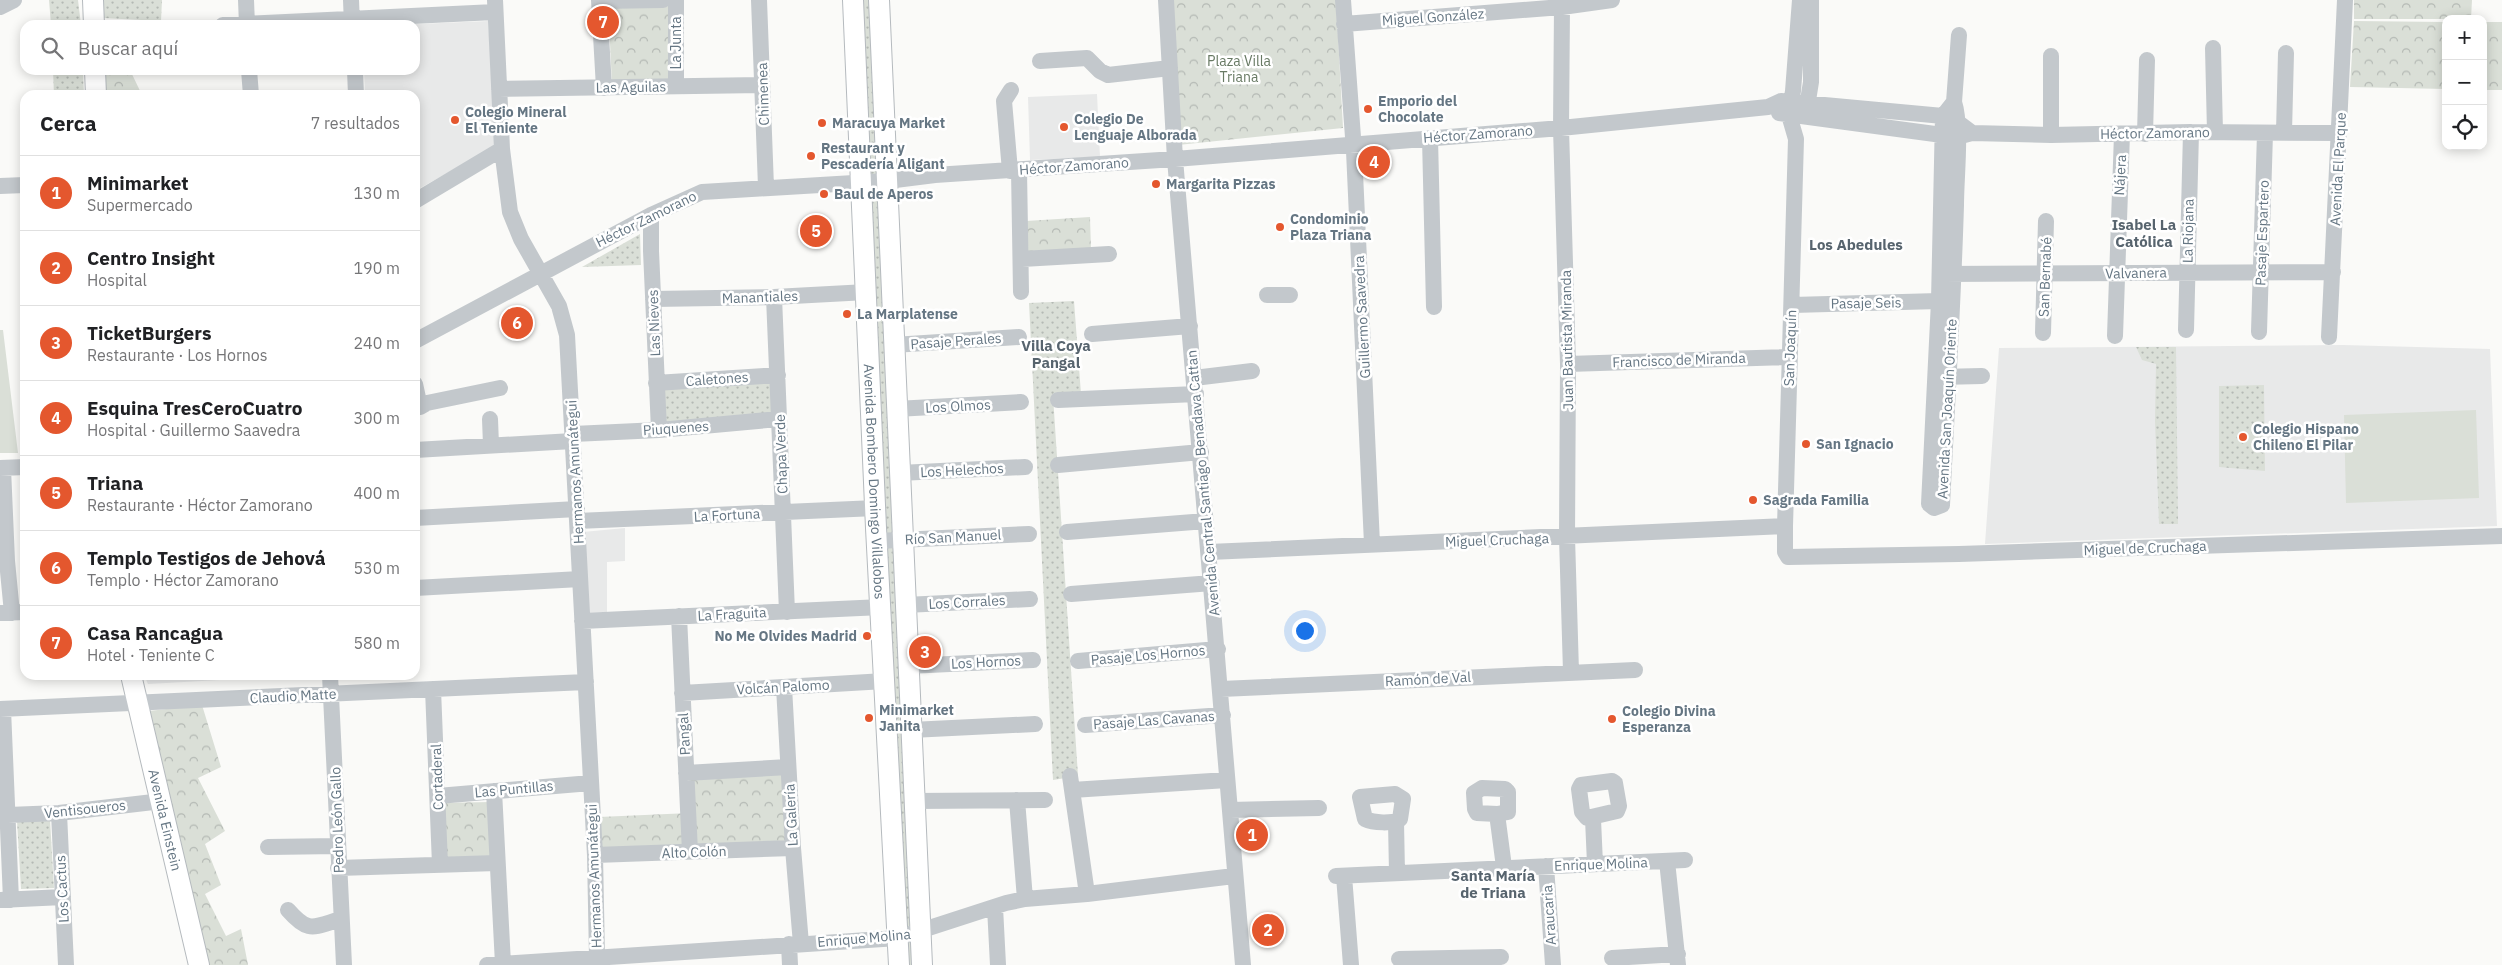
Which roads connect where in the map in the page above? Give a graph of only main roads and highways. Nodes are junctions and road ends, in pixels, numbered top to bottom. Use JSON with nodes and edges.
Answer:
{"nodes":[{"id":1,"x":93,"y":0,"type":"edge"},
{"id":2,"x":853,"y":0,"type":"edge"},
{"id":3,"x":879,"y":0,"type":"edge"},
{"id":4,"x":94,"y":20,"type":"edge"},
{"id":5,"x":95,"y":75,"type":"edge"},
{"id":6,"x":96,"y":90,"type":"edge"},
{"id":7,"x":132,"y":680,"type":"edge"},
{"id":8,"x":199,"y":965,"type":"edge"},
{"id":9,"x":900,"y":965,"type":"edge"},
{"id":10,"x":922,"y":965,"type":"edge"}],
"edges":[{"from":1,"to":4,"type":"main road"},
{"from":2,"to":9,"type":"main road","name":"Avenida Bombero Domingo Villalobos"},
{"from":3,"to":10,"type":"main road","name":"Avenida Bombero Domingo Villalobos"},
{"from":5,"to":6,"type":"main road"},
{"from":7,"to":8,"type":"main road","name":"Avenida Einstein"}]}
